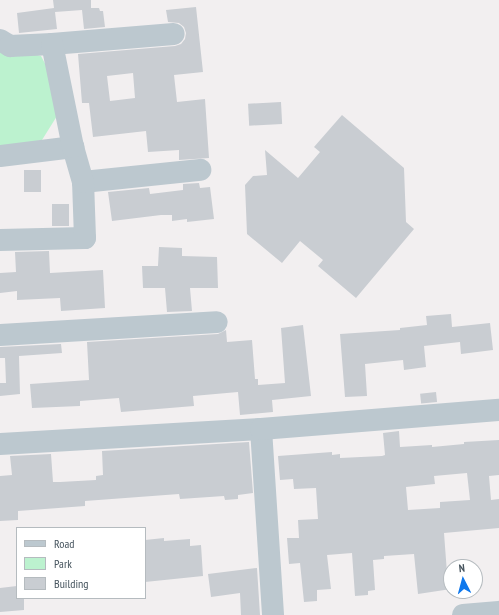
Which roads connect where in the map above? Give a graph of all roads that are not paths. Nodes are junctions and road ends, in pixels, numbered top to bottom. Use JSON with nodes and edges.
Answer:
{"nodes":[{"id":1,"x":174,"y":34,"type":"dead end"},
{"id":2,"x":0,"y":40,"type":"edge"},
{"id":3,"x":52,"y":44,"type":"junction"},
{"id":4,"x":73,"y":147,"type":"junction"},
{"id":5,"x":0,"y":156,"type":"edge"},
{"id":6,"x":200,"y":170,"type":"dead end"},
{"id":7,"x":83,"y":182,"type":"junction"},
{"id":8,"x":0,"y":240,"type":"edge"},
{"id":9,"x":216,"y":322,"type":"dead end"},
{"id":10,"x":0,"y":335,"type":"edge"},
{"id":11,"x":499,"y":410,"type":"edge"},
{"id":12,"x":261,"y":429,"type":"junction"},
{"id":13,"x":0,"y":444,"type":"edge"},
{"id":14,"x":499,"y":612,"type":"edge"},
{"id":15,"x":273,"y":615,"type":"edge"},
{"id":16,"x":463,"y":615,"type":"edge"}],
"edges":[{"from":1,"to":3,"type":"street"},
{"from":2,"to":3,"type":"street"},
{"from":3,"to":4,"type":"street"},
{"from":4,"to":5,"type":"street"},
{"from":4,"to":7,"type":"street"},
{"from":6,"to":7,"type":"street"},
{"from":7,"to":8,"type":"street"},
{"from":9,"to":10,"type":"street"},
{"from":11,"to":12,"type":"street"},
{"from":12,"to":13,"type":"street"},
{"from":12,"to":15,"type":"street"},
{"from":14,"to":16,"type":"street"}]}
